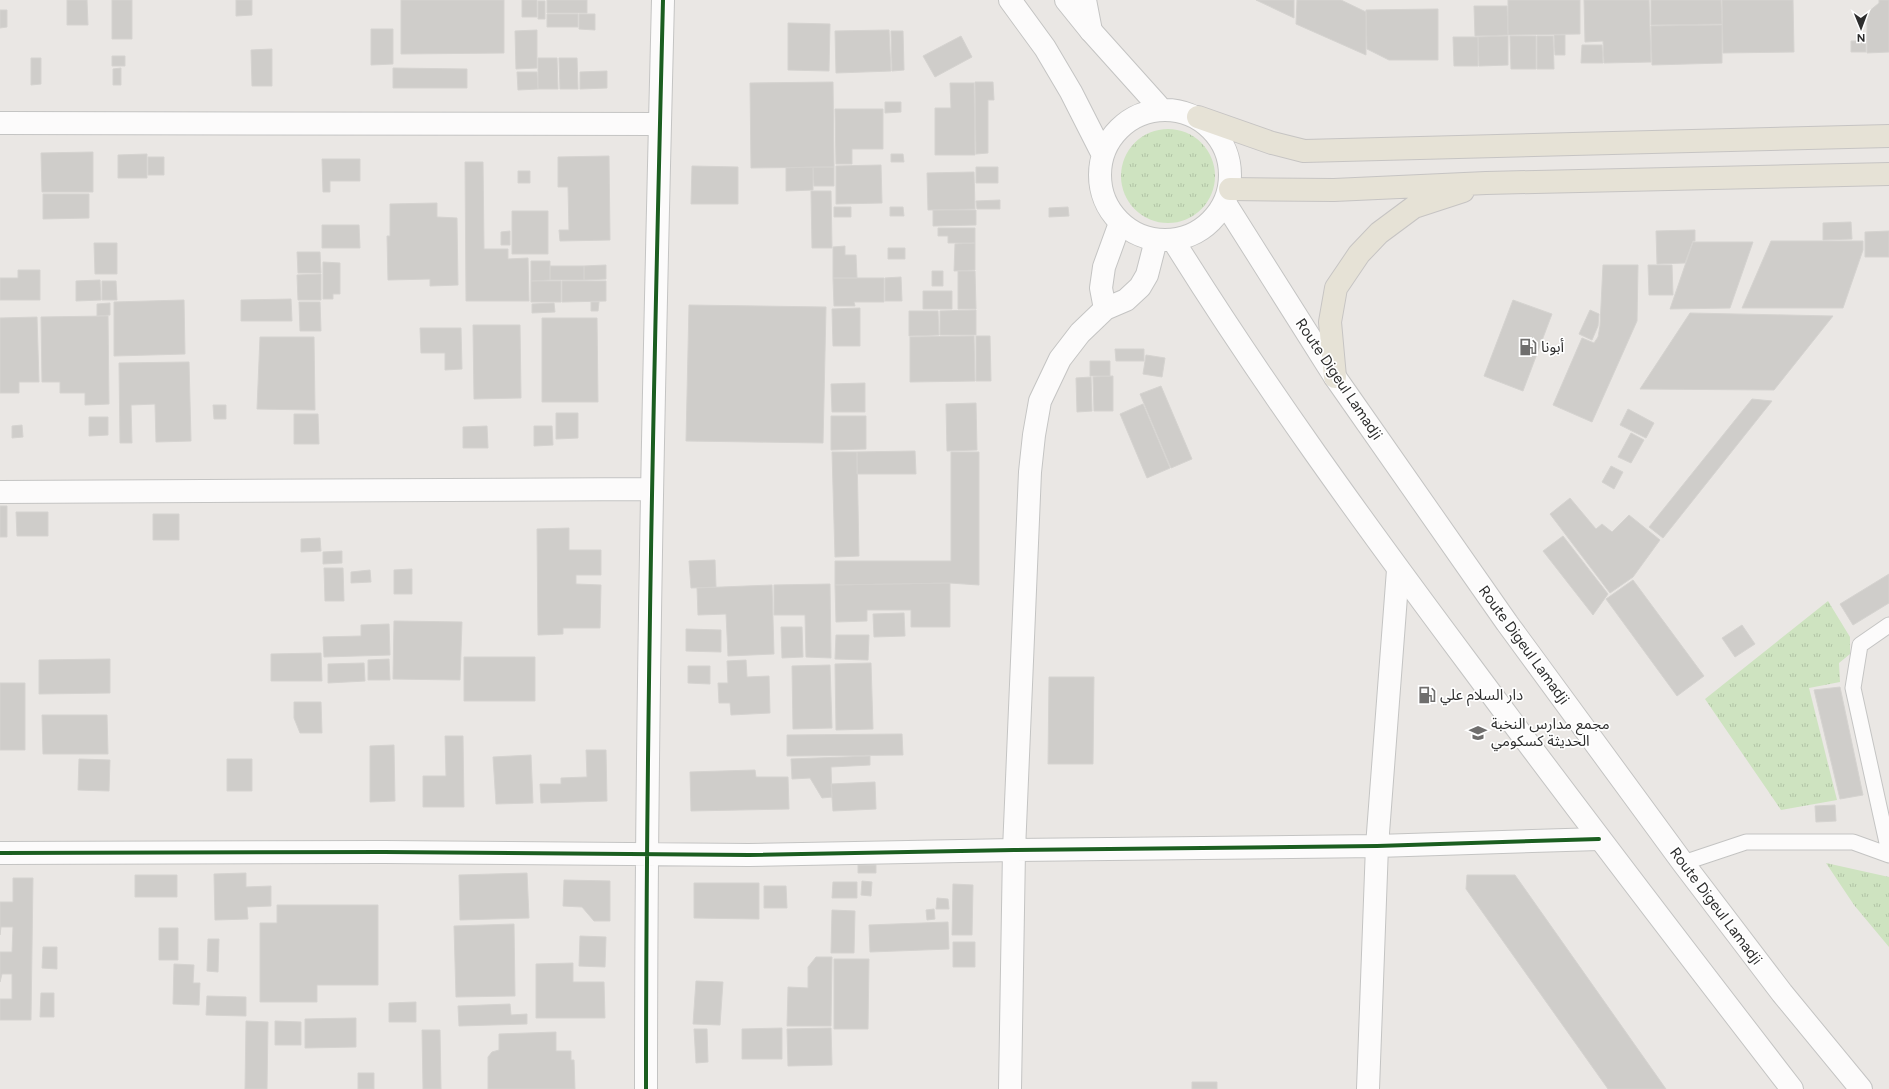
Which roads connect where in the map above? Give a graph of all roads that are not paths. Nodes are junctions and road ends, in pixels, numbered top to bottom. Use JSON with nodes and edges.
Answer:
{"nodes":[{"id":1,"x":663,"y":0,"type":"edge"},
{"id":2,"x":1010,"y":0,"type":"edge"},
{"id":3,"x":1066,"y":0,"type":"edge"},
{"id":4,"x":1085,"y":0,"type":"edge"},
{"id":5,"x":1090,"y":31,"type":"junction"},
{"id":6,"x":1161,"y":109,"type":"junction"},
{"id":7,"x":1198,"y":117,"type":"junction"},
{"id":8,"x":0,"y":123,"type":"edge"},
{"id":9,"x":660,"y":124,"type":"junction"},
{"id":10,"x":1889,"y":136,"type":"edge"},
{"id":11,"x":1102,"y":155,"type":"junction"},
{"id":12,"x":1889,"y":174,"type":"edge"},
{"id":13,"x":1486,"y":183,"type":"junction"},
{"id":14,"x":1228,"y":196,"type":"junction"},
{"id":15,"x":1120,"y":223,"type":"junction"},
{"id":16,"x":1164,"y":240,"type":"junction"},
{"id":17,"x":1105,"y":309,"type":"junction"},
{"id":18,"x":1335,"y":377,"type":"junction"},
{"id":19,"x":652,"y":489,"type":"junction"},
{"id":20,"x":0,"y":492,"type":"edge"},
{"id":21,"x":1398,"y":570,"type":"junction"},
{"id":22,"x":1889,"y":625,"type":"edge"},
{"id":23,"x":1599,"y":839,"type":"junction"},
{"id":24,"x":1377,"y":846,"type":"junction"},
{"id":25,"x":1014,"y":850,"type":"junction"},
{"id":26,"x":0,"y":853,"type":"edge"},
{"id":27,"x":1889,"y":853,"type":"edge"},
{"id":28,"x":646,"y":854,"type":"junction"},
{"id":29,"x":1683,"y":863,"type":"junction"},
{"id":30,"x":646,"y":1089,"type":"edge"},
{"id":31,"x":1010,"y":1089,"type":"edge"},
{"id":32,"x":1368,"y":1089,"type":"edge"},
{"id":33,"x":1792,"y":1089,"type":"edge"},
{"id":34,"x":1861,"y":1089,"type":"edge"}],
"edges":[{"from":1,"to":9,"type":"street"},
{"from":2,"to":11,"type":"street"},
{"from":3,"to":5,"type":"street"},
{"from":4,"to":5,"type":"street"},
{"from":5,"to":6,"type":"street"},
{"from":6,"to":7,"type":"street"},
{"from":6,"to":11,"type":"street"},
{"from":7,"to":10,"type":"main road"},
{"from":7,"to":14,"type":"street"},
{"from":8,"to":9,"type":"street"},
{"from":9,"to":19,"type":"street"},
{"from":11,"to":15,"type":"street"},
{"from":12,"to":13,"type":"main road"},
{"from":13,"to":14,"type":"main road"},
{"from":13,"to":18,"type":"main road"},
{"from":14,"to":16,"type":"street"},
{"from":14,"to":18,"type":"street","name":"Route Digeul Lamadji"},
{"from":15,"to":16,"type":"street"},
{"from":15,"to":17,"type":"street"},
{"from":16,"to":17,"type":"street"},
{"from":16,"to":21,"type":"street"},
{"from":17,"to":25,"type":"street"},
{"from":18,"to":29,"type":"street","name":"Route Digeul Lamadji"},
{"from":19,"to":20,"type":"street"},
{"from":19,"to":28,"type":"street"},
{"from":21,"to":23,"type":"street"},
{"from":21,"to":24,"type":"street"},
{"from":22,"to":27,"type":"lane"},
{"from":23,"to":24,"type":"street"},
{"from":23,"to":33,"type":"street"},
{"from":24,"to":25,"type":"street"},
{"from":24,"to":32,"type":"street"},
{"from":25,"to":28,"type":"street"},
{"from":25,"to":31,"type":"street"},
{"from":26,"to":28,"type":"street"},
{"from":27,"to":29,"type":"lane"},
{"from":28,"to":30,"type":"street"},
{"from":29,"to":34,"type":"street","name":"Route Digeul Lamadji"}]}
